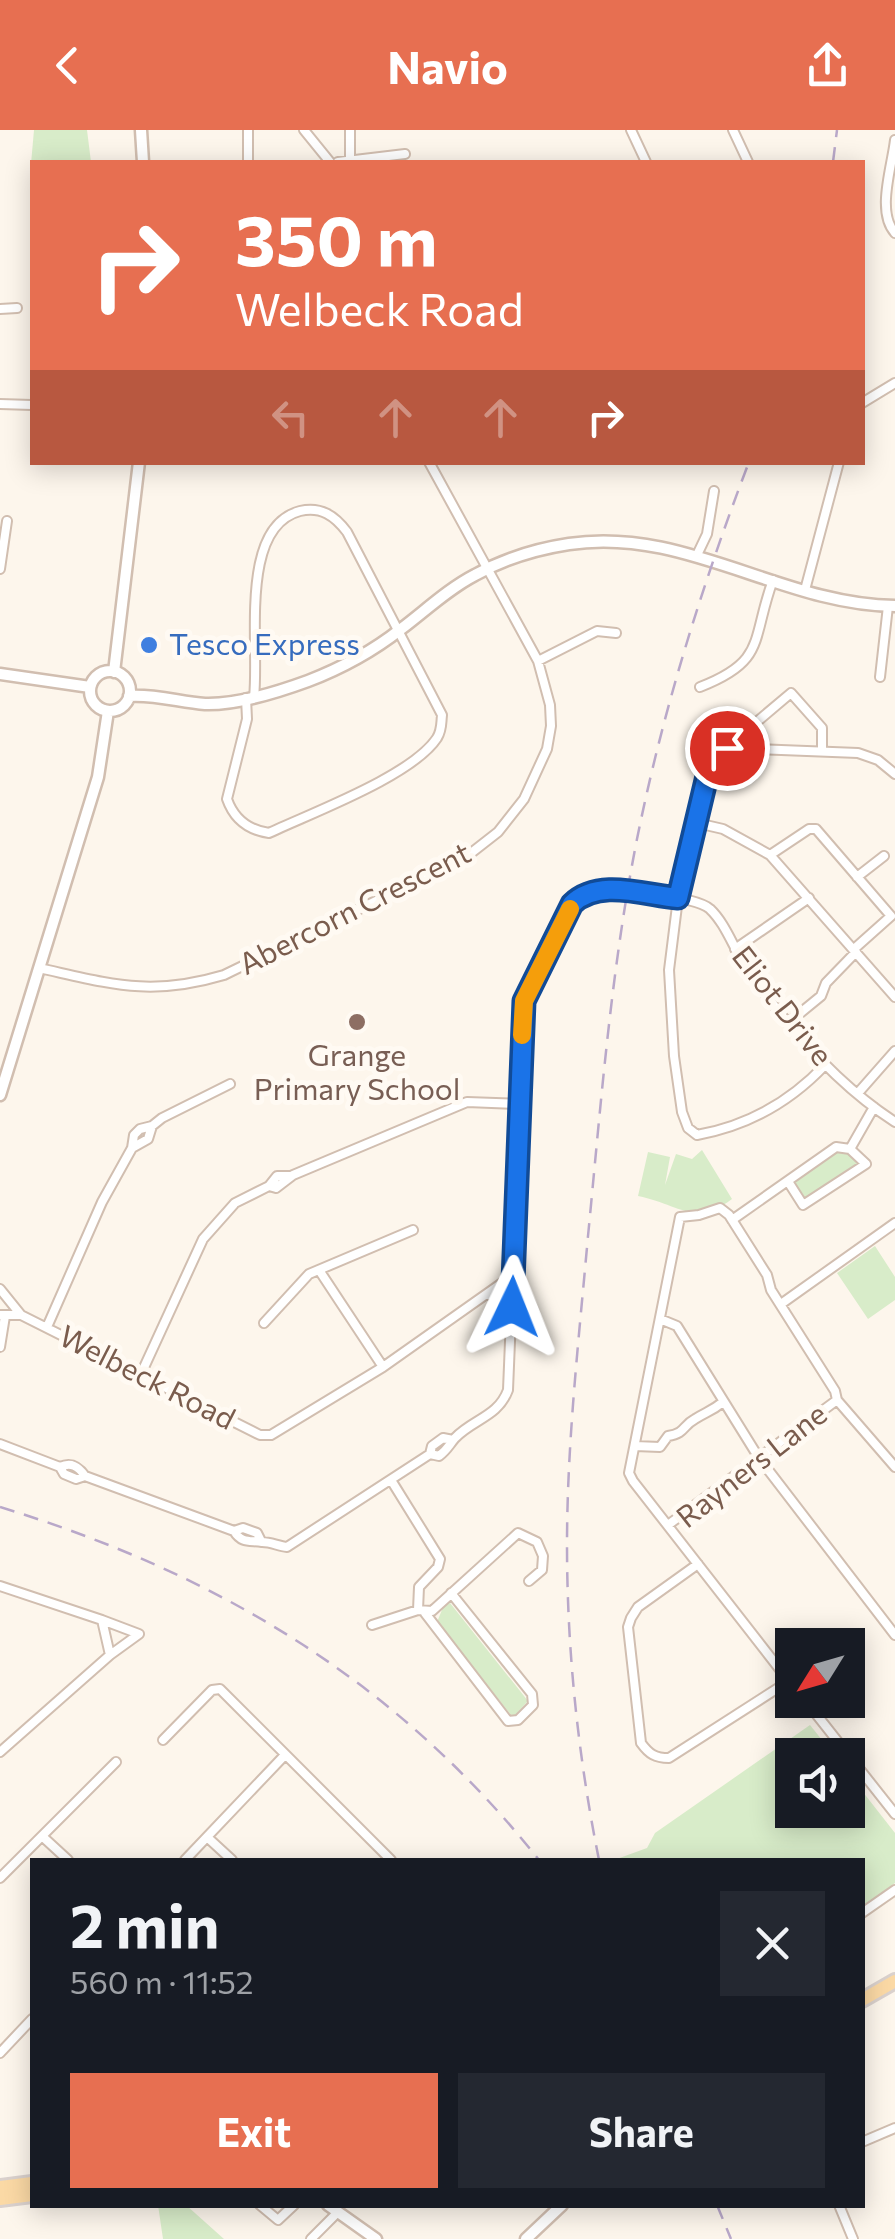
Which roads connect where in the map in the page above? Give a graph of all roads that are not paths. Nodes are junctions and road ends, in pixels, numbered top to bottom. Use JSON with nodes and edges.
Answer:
{"nodes":[{"id":1,"x":140,"y":130,"type":"edge"},
{"id":2,"x":248,"y":130,"type":"edge"},
{"id":3,"x":304,"y":130,"type":"edge"},
{"id":4,"x":350,"y":130,"type":"edge"},
{"id":5,"x":631,"y":130,"type":"edge"},
{"id":6,"x":732,"y":130,"type":"edge"},
{"id":7,"x":895,"y":140,"type":"edge"},
{"id":8,"x":406,"y":154,"type":"dead end"},
{"id":9,"x":143,"y":160,"type":"edge"},
{"id":10,"x":248,"y":160,"type":"edge"},
{"id":11,"x":332,"y":160,"type":"edge"},
{"id":12,"x":350,"y":160,"type":"edge"},
{"id":13,"x":358,"y":160,"type":"edge"},
{"id":14,"x":645,"y":160,"type":"edge"},
{"id":15,"x":747,"y":160,"type":"edge"},
{"id":16,"x":895,"y":233,"type":"edge"},
{"id":17,"x":17,"y":308,"type":"dead end"},
{"id":18,"x":0,"y":309,"type":"edge"},
{"id":19,"x":895,"y":384,"type":"edge"},
{"id":20,"x":865,"y":401,"type":"edge"},
{"id":21,"x":0,"y":404,"type":"edge"},
{"id":22,"x":30,"y":405,"type":"edge"},
{"id":23,"x":139,"y":465,"type":"edge"},
{"id":24,"x":430,"y":465,"type":"edge"},
{"id":25,"x":838,"y":465,"type":"edge"},
{"id":26,"x":714,"y":491,"type":"dead end"},
{"id":27,"x":8,"y":521,"type":"dead end"},
{"id":28,"x":697,"y":555,"type":"junction"},
{"id":29,"x":0,"y":569,"type":"edge"},
{"id":30,"x":487,"y":570,"type":"junction"},
{"id":31,"x":773,"y":580,"type":"junction"},
{"id":32,"x":806,"y":590,"type":"junction"},
{"id":33,"x":892,"y":606,"type":"edge"},
{"id":34,"x":399,"y":631,"type":"junction"},
{"id":35,"x":616,"y":633,"type":"dead end"},
{"id":36,"x":538,"y":662,"type":"junction"},
{"id":37,"x":114,"y":672,"type":"junction"},
{"id":38,"x":0,"y":674,"type":"edge"},
{"id":39,"x":880,"y":677,"type":"dead end"},
{"id":40,"x":700,"y":686,"type":"dead end"},
{"id":41,"x":90,"y":687,"type":"junction"},
{"id":42,"x":129,"y":696,"type":"junction"},
{"id":43,"x":250,"y":697,"type":"junction"},
{"id":44,"x":108,"y":710,"type":"junction"},
{"id":45,"x":754,"y":748,"type":"junction"},
{"id":46,"x":822,"y":751,"type":"junction"},
{"id":47,"x":895,"y":774,"type":"edge"},
{"id":48,"x":697,"y":822,"type":"junction"},
{"id":49,"x":770,"y":856,"type":"junction"},
{"id":50,"x":884,"y":856,"type":"dead end"},
{"id":51,"x":857,"y":877,"type":"junction"},
{"id":52,"x":678,"y":898,"type":"junction"},
{"id":53,"x":809,"y":898,"type":"junction"},
{"id":54,"x":893,"y":914,"type":"edge"},
{"id":55,"x":735,"y":949,"type":"junction"},
{"id":56,"x":855,"y":950,"type":"junction"},
{"id":57,"x":40,"y":968,"type":"junction"},
{"id":58,"x":895,"y":997,"type":"edge"},
{"id":59,"x":788,"y":1024,"type":"junction"},
{"id":60,"x":895,"y":1052,"type":"edge"},
{"id":61,"x":826,"y":1065,"type":"junction"},
{"id":62,"x":230,"y":1084,"type":"dead end"},
{"id":63,"x":858,"y":1094,"type":"junction"},
{"id":64,"x":0,"y":1095,"type":"edge"},
{"id":65,"x":520,"y":1104,"type":"junction"},
{"id":66,"x":874,"y":1107,"type":"junction"},
{"id":67,"x":892,"y":1120,"type":"edge"},
{"id":68,"x":850,"y":1149,"type":"junction"},
{"id":69,"x":788,"y":1183,"type":"junction"},
{"id":70,"x":732,"y":1220,"type":"junction"},
{"id":71,"x":895,"y":1223,"type":"edge"},
{"id":72,"x":413,"y":1230,"type":"dead end"},
{"id":73,"x":319,"y":1270,"type":"junction"},
{"id":74,"x":512,"y":1276,"type":"junction"},
{"id":75,"x":0,"y":1289,"type":"edge"},
{"id":76,"x":488,"y":1294,"type":"junction"},
{"id":77,"x":781,"y":1304,"type":"junction"},
{"id":78,"x":512,"y":1307,"type":"junction"},
{"id":79,"x":21,"y":1314,"type":"junction"},
{"id":80,"x":2,"y":1315,"type":"edge"},
{"id":81,"x":660,"y":1319,"type":"junction"},
{"id":82,"x":264,"y":1322,"type":"dead end"},
{"id":83,"x":47,"y":1326,"type":"junction"},
{"id":84,"x":0,"y":1347,"type":"edge"},
{"id":85,"x":383,"y":1367,"type":"junction"},
{"id":86,"x":141,"y":1374,"type":"junction"},
{"id":87,"x":838,"y":1400,"type":"junction"},
{"id":88,"x":723,"y":1402,"type":"junction"},
{"id":89,"x":635,"y":1443,"type":"junction"},
{"id":90,"x":0,"y":1444,"type":"edge"},
{"id":91,"x":759,"y":1458,"type":"junction"},
{"id":92,"x":895,"y":1466,"type":"edge"},
{"id":93,"x":391,"y":1480,"type":"junction"},
{"id":94,"x":668,"y":1525,"type":"junction"},
{"id":95,"x":698,"y":1564,"type":"junction"},
{"id":96,"x":529,"y":1581,"type":"dead end"},
{"id":97,"x":0,"y":1586,"type":"edge"},
{"id":98,"x":451,"y":1593,"type":"junction"},
{"id":99,"x":422,"y":1612,"type":"junction"},
{"id":100,"x":102,"y":1620,"type":"junction"},
{"id":101,"x":372,"y":1625,"type":"dead end"},
{"id":102,"x":895,"y":1634,"type":"edge"},
{"id":103,"x":110,"y":1655,"type":"junction"},
{"id":104,"x":775,"y":1662,"type":"edge"},
{"id":105,"x":775,"y":1692,"type":"edge"},
{"id":106,"x":819,"y":1718,"type":"edge"},
{"id":107,"x":163,"y":1740,"type":"dead end"},
{"id":108,"x":0,"y":1752,"type":"edge"},
{"id":109,"x":284,"y":1756,"type":"junction"},
{"id":110,"x":116,"y":1762,"type":"dead end"},
{"id":111,"x":895,"y":1814,"type":"edge"},
{"id":112,"x":43,"y":1837,"type":"junction"},
{"id":113,"x":207,"y":1837,"type":"junction"},
{"id":114,"x":66,"y":1858,"type":"edge"},
{"id":115,"x":186,"y":1858,"type":"edge"},
{"id":116,"x":230,"y":1858,"type":"edge"},
{"id":117,"x":388,"y":1858,"type":"edge"},
{"id":118,"x":0,"y":1878,"type":"edge"},
{"id":119,"x":895,"y":1890,"type":"edge"},
{"id":120,"x":865,"y":1911,"type":"edge"},
{"id":121,"x":895,"y":1981,"type":"edge"},
{"id":122,"x":865,"y":1998,"type":"edge"},
{"id":123,"x":30,"y":2021,"type":"edge"},
{"id":124,"x":0,"y":2053,"type":"edge"},
{"id":125,"x":895,"y":2128,"type":"edge"},
{"id":126,"x":865,"y":2141,"type":"edge"},
{"id":127,"x":30,"y":2183,"type":"edge"},
{"id":128,"x":0,"y":2187,"type":"edge"},
{"id":129,"x":30,"y":2195,"type":"edge"},
{"id":130,"x":0,"y":2199,"type":"edge"},
{"id":131,"x":264,"y":2208,"type":"edge"},
{"id":132,"x":291,"y":2208,"type":"edge"},
{"id":133,"x":333,"y":2208,"type":"edge"},
{"id":134,"x":559,"y":2208,"type":"edge"},
{"id":135,"x":840,"y":2208,"type":"edge"},
{"id":136,"x":311,"y":2239,"type":"edge"},
{"id":137,"x":376,"y":2239,"type":"edge"},
{"id":138,"x":526,"y":2239,"type":"edge"},
{"id":139,"x":853,"y":2239,"type":"edge"}],
"edges":[{"from":1,"to":9,"type":"street"},
{"from":2,"to":10,"type":"street"},
{"from":3,"to":11,"type":"street"},
{"from":4,"to":12,"type":"street"},
{"from":5,"to":14,"type":"street"},
{"from":6,"to":15,"type":"street"},
{"from":7,"to":16,"type":"street"},
{"from":8,"to":13,"type":"street"},
{"from":17,"to":18,"type":"street"},
{"from":19,"to":20,"type":"street"},
{"from":21,"to":22,"type":"street"},
{"from":23,"to":37,"type":"street"},
{"from":24,"to":30,"type":"street","name":"Abercorn Crescent"},
{"from":25,"to":32,"type":"street"},
{"from":26,"to":28,"type":"street"},
{"from":27,"to":29,"type":"street"},
{"from":28,"to":30,"type":"street"},
{"from":28,"to":31,"type":"street"},
{"from":30,"to":34,"type":"street"},
{"from":30,"to":36,"type":"street","name":"Abercorn Crescent"},
{"from":31,"to":32,"type":"street"},
{"from":31,"to":40,"type":"street"},
{"from":32,"to":33,"type":"street"},
{"from":33,"to":39,"type":"street"},
{"from":34,"to":43,"type":"street"},
{"from":34,"to":43,"type":"street"},
{"from":34,"to":43,"type":"street"},
{"from":35,"to":36,"type":"street"},
{"from":36,"to":57,"type":"street","name":"Abercorn Crescent"},
{"from":37,"to":41,"type":"street"},
{"from":37,"to":42,"type":"street"},
{"from":38,"to":41,"type":"street"},
{"from":41,"to":44,"type":"street"},
{"from":42,"to":43,"type":"street"},
{"from":42,"to":44,"type":"street"},
{"from":44,"to":57,"type":"street"},
{"from":45,"to":46,"type":"street"},
{"from":45,"to":46,"type":"street"},
{"from":45,"to":48,"type":"street"},
{"from":46,"to":47,"type":"street"},
{"from":48,"to":49,"type":"street"},
{"from":48,"to":52,"type":"street"},
{"from":49,"to":51,"type":"street"},
{"from":49,"to":53,"type":"street"},
{"from":50,"to":51,"type":"street"},
{"from":51,"to":54,"type":"street"},
{"from":52,"to":55,"type":"street","name":"Eliot Drive"},
{"from":52,"to":61,"type":"street"},
{"from":52,"to":65,"type":"street"},
{"from":53,"to":55,"type":"street"},
{"from":53,"to":56,"type":"street"},
{"from":54,"to":56,"type":"street"},
{"from":55,"to":59,"type":"street","name":"Eliot Drive"},
{"from":56,"to":58,"type":"street"},
{"from":56,"to":59,"type":"street"},
{"from":57,"to":64,"type":"street"},
{"from":59,"to":61,"type":"street","name":"Eliot Drive"},
{"from":60,"to":63,"type":"street"},
{"from":61,"to":63,"type":"street","name":"Eliot Drive"},
{"from":62,"to":83,"type":"street"},
{"from":63,"to":66,"type":"street","name":"Eliot Drive"},
{"from":65,"to":74,"type":"street"},
{"from":65,"to":86,"type":"street"},
{"from":66,"to":67,"type":"street","name":"Eliot Drive"},
{"from":66,"to":68,"type":"street"},
{"from":68,"to":69,"type":"street"},
{"from":68,"to":69,"type":"street"},
{"from":69,"to":70,"type":"street"},
{"from":70,"to":77,"type":"street","name":"Rayners Lane"},
{"from":70,"to":81,"type":"street"},
{"from":71,"to":77,"type":"street"},
{"from":72,"to":73,"type":"street"},
{"from":73,"to":82,"type":"street"},
{"from":73,"to":85,"type":"street"},
{"from":74,"to":76,"type":"street","name":"Welbeck Road"},
{"from":74,"to":78,"type":"street"},
{"from":75,"to":79,"type":"street","name":"Welbeck Road"},
{"from":76,"to":78,"type":"street"},
{"from":76,"to":85,"type":"street","name":"Welbeck Road"},
{"from":77,"to":87,"type":"street","name":"Rayners Lane"},
{"from":78,"to":93,"type":"street"},
{"from":79,"to":80,"type":"street","name":"Welbeck Road"},
{"from":79,"to":83,"type":"street","name":"Welbeck Road"},
{"from":80,"to":84,"type":"street"},
{"from":81,"to":88,"type":"street"},
{"from":81,"to":89,"type":"street"},
{"from":83,"to":86,"type":"street","name":"Welbeck Road"},
{"from":85,"to":86,"type":"street","name":"Welbeck Road"},
{"from":87,"to":91,"type":"street","name":"Rayners Lane"},
{"from":87,"to":92,"type":"street"},
{"from":88,"to":89,"type":"street"},
{"from":88,"to":91,"type":"street"},
{"from":89,"to":94,"type":"street"},
{"from":90,"to":93,"type":"street"},
{"from":91,"to":94,"type":"street","name":"Rayners Lane"},
{"from":91,"to":102,"type":"street"},
{"from":93,"to":99,"type":"street"},
{"from":94,"to":95,"type":"street","name":"Rayners Lane"},
{"from":95,"to":104,"type":"street","name":"Rayners Lane"},
{"from":95,"to":105,"type":"street"},
{"from":96,"to":98,"type":"street"},
{"from":97,"to":100,"type":"street"},
{"from":98,"to":99,"type":"street"},
{"from":98,"to":99,"type":"street"},
{"from":99,"to":101,"type":"street"},
{"from":100,"to":103,"type":"street"},
{"from":100,"to":103,"type":"street"},
{"from":103,"to":108,"type":"street"},
{"from":106,"to":111,"type":"street"},
{"from":107,"to":109,"type":"street"},
{"from":109,"to":113,"type":"street"},
{"from":109,"to":117,"type":"street"},
{"from":110,"to":112,"type":"street"},
{"from":112,"to":114,"type":"street"},
{"from":112,"to":118,"type":"street"},
{"from":113,"to":115,"type":"street"},
{"from":113,"to":116,"type":"street"},
{"from":119,"to":120,"type":"street"},
{"from":121,"to":122,"type":"main road"},
{"from":123,"to":124,"type":"street"},
{"from":125,"to":126,"type":"street"},
{"from":127,"to":128,"type":"main road"},
{"from":129,"to":130,"type":"main road"},
{"from":131,"to":132,"type":"street"},
{"from":133,"to":136,"type":"street"},
{"from":133,"to":137,"type":"street"},
{"from":134,"to":138,"type":"street"},
{"from":135,"to":139,"type":"street"}]}
